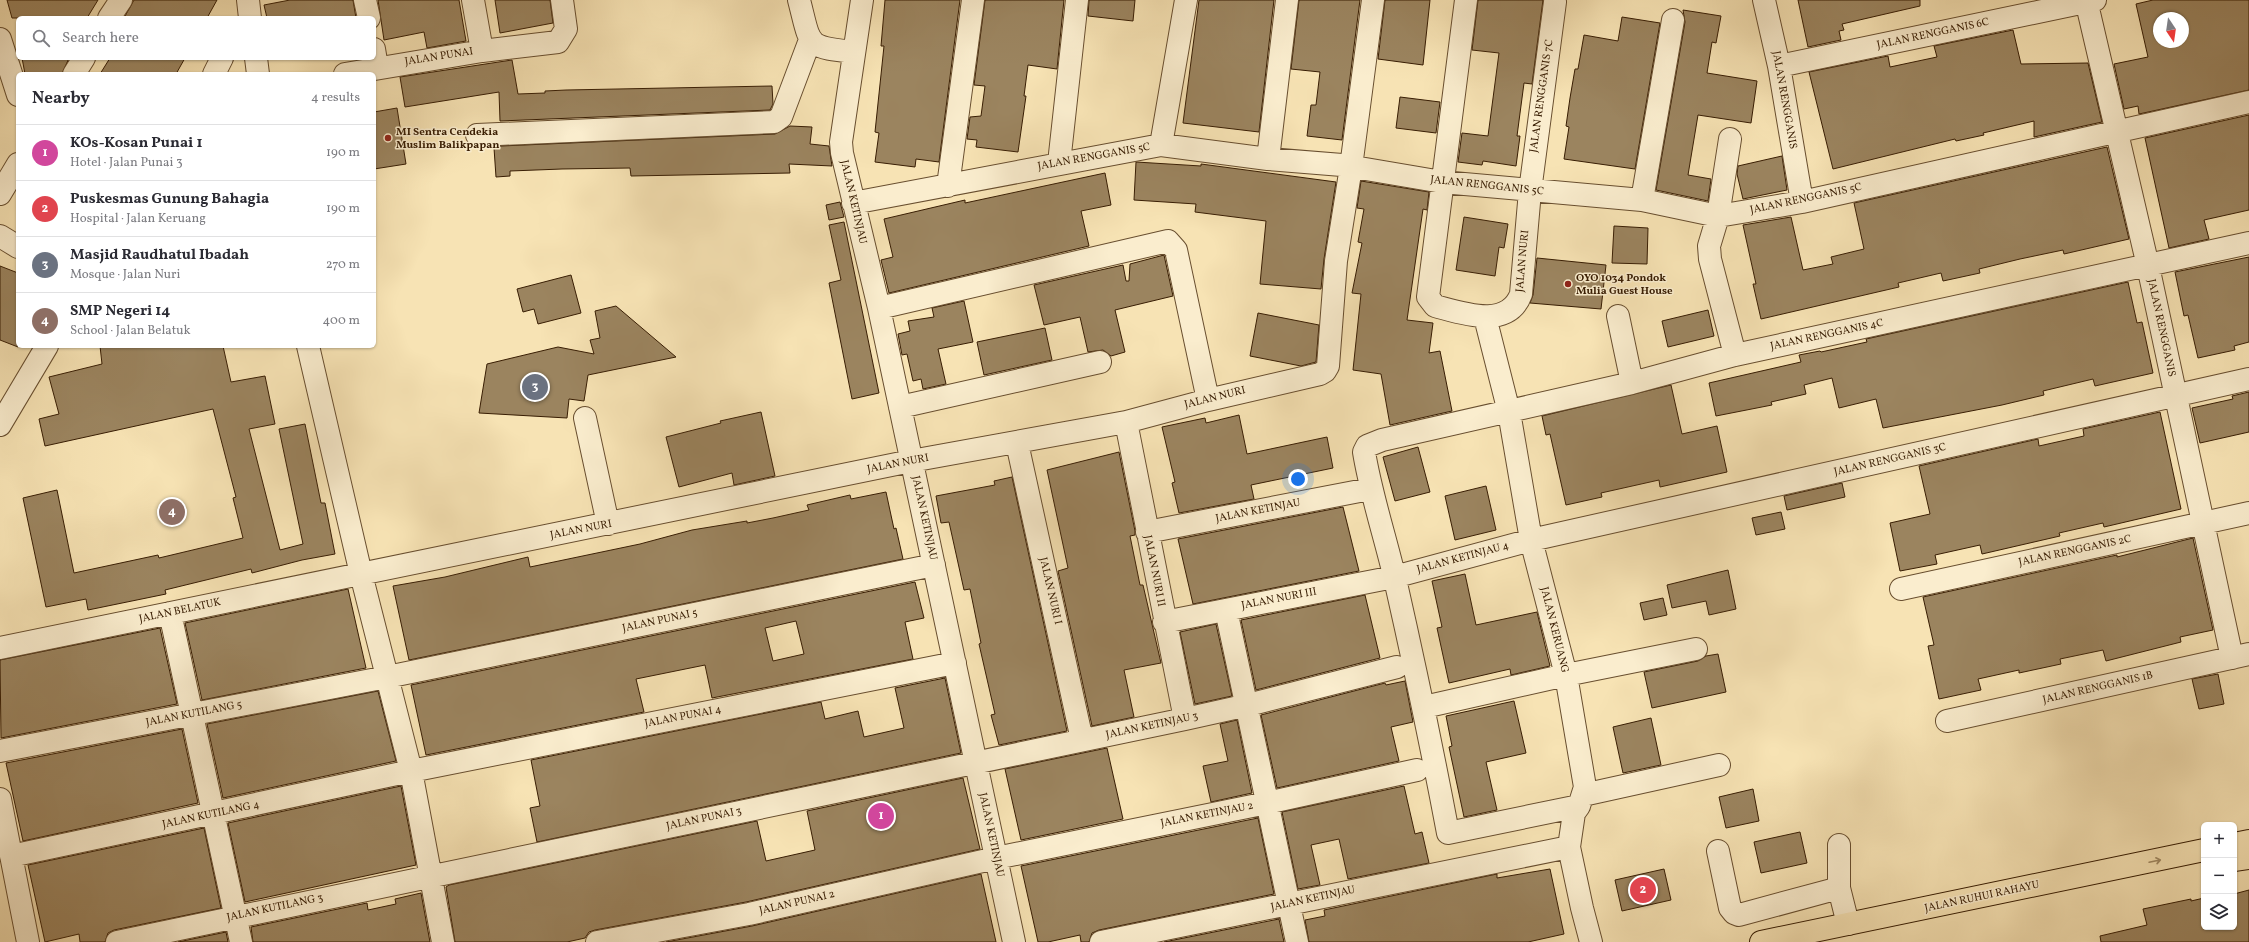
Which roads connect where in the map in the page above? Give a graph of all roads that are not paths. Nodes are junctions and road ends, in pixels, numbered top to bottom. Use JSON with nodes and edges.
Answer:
{"nodes":[{"id":1,"x":121,"y":0,"type":"edge"},
{"id":2,"x":365,"y":0,"type":"edge"},
{"id":3,"x":473,"y":0,"type":"edge"},
{"id":4,"x":562,"y":0,"type":"edge"},
{"id":5,"x":799,"y":0,"type":"edge"},
{"id":6,"x":862,"y":0,"type":"edge"},
{"id":7,"x":973,"y":0,"type":"edge"},
{"id":8,"x":1077,"y":0,"type":"edge"},
{"id":9,"x":1186,"y":0,"type":"edge"},
{"id":10,"x":1287,"y":0,"type":"edge"},
{"id":11,"x":1373,"y":0,"type":"edge"},
{"id":12,"x":1466,"y":0,"type":"edge"},
{"id":13,"x":1764,"y":0,"type":"edge"},
{"id":14,"x":2089,"y":1,"type":"edge"},
{"id":15,"x":1555,"y":2,"type":"dead end"},
{"id":16,"x":111,"y":16,"type":"edge"},
{"id":17,"x":369,"y":16,"type":"edge"},
{"id":18,"x":1673,"y":20,"type":"dead end"},
{"id":19,"x":0,"y":39,"type":"edge"},
{"id":20,"x":810,"y":40,"type":"junction"},
{"id":21,"x":482,"y":50,"type":"junction"},
{"id":22,"x":854,"y":52,"type":"junction"},
{"id":23,"x":376,"y":58,"type":"edge"},
{"id":24,"x":83,"y":60,"type":"edge"},
{"id":25,"x":221,"y":60,"type":"edge"},
{"id":26,"x":256,"y":60,"type":"edge"},
{"id":27,"x":372,"y":60,"type":"edge"},
{"id":28,"x":1779,"y":66,"type":"junction"},
{"id":29,"x":75,"y":72,"type":"edge"},
{"id":30,"x":215,"y":72,"type":"edge"},
{"id":31,"x":258,"y":72,"type":"edge"},
{"id":32,"x":349,"y":72,"type":"edge"},
{"id":33,"x":16,"y":89,"type":"edge"},
{"id":34,"x":2249,"y":102,"type":"edge"},
{"id":35,"x":2116,"y":130,"type":"junction"},
{"id":36,"x":477,"y":135,"type":"dead end"},
{"id":37,"x":1730,"y":139,"type":"dead end"},
{"id":38,"x":1161,"y":145,"type":"junction"},
{"id":39,"x":1268,"y":159,"type":"junction"},
{"id":40,"x":1059,"y":163,"type":"junction"},
{"id":41,"x":16,"y":167,"type":"edge"},
{"id":42,"x":1351,"y":167,"type":"junction"},
{"id":43,"x":1442,"y":182,"type":"junction"},
{"id":44,"x":948,"y":186,"type":"junction"},
{"id":45,"x":1530,"y":191,"type":"junction"},
{"id":46,"x":0,"y":194,"type":"edge"},
{"id":47,"x":1642,"y":200,"type":"junction"},
{"id":48,"x":1802,"y":202,"type":"junction"},
{"id":49,"x":853,"y":203,"type":"junction"},
{"id":50,"x":1718,"y":216,"type":"junction"},
{"id":51,"x":0,"y":236,"type":"edge"},
{"id":52,"x":2249,"y":243,"type":"edge"},
{"id":53,"x":16,"y":246,"type":"edge"},
{"id":54,"x":2148,"y":266,"type":"junction"},
{"id":55,"x":879,"y":308,"type":"junction"},
{"id":56,"x":1618,"y":316,"type":"dead end"},
{"id":57,"x":1485,"y":317,"type":"junction"},
{"id":58,"x":46,"y":348,"type":"edge"},
{"id":59,"x":308,"y":348,"type":"edge"},
{"id":60,"x":1735,"y":355,"type":"junction"},
{"id":61,"x":1100,"y":362,"type":"dead end"},
{"id":62,"x":2249,"y":379,"type":"edge"},
{"id":63,"x":1632,"y":383,"type":"junction"},
{"id":64,"x":2176,"y":396,"type":"junction"},
{"id":65,"x":1208,"y":400,"type":"junction"},
{"id":66,"x":900,"y":407,"type":"junction"},
{"id":67,"x":1509,"y":412,"type":"junction"},
{"id":68,"x":585,"y":418,"type":"dead end"},
{"id":69,"x":1126,"y":422,"type":"junction"},
{"id":70,"x":0,"y":425,"type":"edge"},
{"id":71,"x":1017,"y":443,"type":"junction"},
{"id":72,"x":911,"y":461,"type":"junction"},
{"id":73,"x":1370,"y":489,"type":"junction"},
{"id":74,"x":2249,"y":513,"type":"edge"},
{"id":75,"x":608,"y":524,"type":"junction"},
{"id":76,"x":2203,"y":524,"type":"junction"},
{"id":77,"x":1147,"y":532,"type":"junction"},
{"id":78,"x":1531,"y":540,"type":"junction"},
{"id":79,"x":934,"y":565,"type":"junction"},
{"id":80,"x":361,"y":574,"type":"junction"},
{"id":81,"x":1394,"y":577,"type":"junction"},
{"id":82,"x":1901,"y":589,"type":"dead end"},
{"id":83,"x":1226,"y":610,"type":"junction"},
{"id":84,"x":170,"y":613,"type":"junction"},
{"id":85,"x":1164,"y":622,"type":"junction"},
{"id":86,"x":0,"y":648,"type":"edge"},
{"id":87,"x":1696,"y":649,"type":"dead end"},
{"id":88,"x":2240,"y":656,"type":"edge"},
{"id":89,"x":955,"y":663,"type":"junction"},
{"id":90,"x":1397,"y":667,"type":"dead end"},
{"id":91,"x":1566,"y":675,"type":"junction"},
{"id":92,"x":387,"y":677,"type":"junction"},
{"id":93,"x":1248,"y":705,"type":"junction"},
{"id":94,"x":1424,"y":707,"type":"junction"},
{"id":95,"x":191,"y":715,"type":"junction"},
{"id":96,"x":1185,"y":719,"type":"junction"},
{"id":97,"x":1947,"y":721,"type":"dead end"},
{"id":98,"x":1082,"y":740,"type":"junction"},
{"id":99,"x":0,"y":751,"type":"edge"},
{"id":100,"x":976,"y":762,"type":"junction"},
{"id":101,"x":1719,"y":765,"type":"dead end"},
{"id":102,"x":1417,"y":770,"type":"dead end"},
{"id":103,"x":411,"y":771,"type":"junction"},
{"id":104,"x":0,"y":800,"type":"edge"},
{"id":105,"x":1581,"y":800,"type":"junction"},
{"id":106,"x":1267,"y":803,"type":"junction"},
{"id":107,"x":214,"y":814,"type":"junction"},
{"id":108,"x":2249,"y":841,"type":"edge"},
{"id":109,"x":2237,"y":843,"type":"edge"},
{"id":110,"x":1839,"y":845,"type":"dead end"},
{"id":111,"x":1569,"y":847,"type":"junction"},
{"id":112,"x":1718,"y":851,"type":"dead end"},
{"id":113,"x":2201,"y":851,"type":"edge"},
{"id":114,"x":11,"y":856,"type":"junction"},
{"id":115,"x":996,"y":858,"type":"junction"},
{"id":116,"x":2249,"y":858,"type":"edge"},
{"id":117,"x":2237,"y":860,"type":"edge"},
{"id":118,"x":2201,"y":867,"type":"edge"},
{"id":119,"x":432,"y":875,"type":"junction"},
{"id":120,"x":1839,"y":888,"type":"junction"},
{"id":121,"x":1289,"y":904,"type":"junction"},
{"id":122,"x":236,"y":916,"type":"junction"},
{"id":123,"x":1848,"y":924,"type":"junction"},
{"id":124,"x":28,"y":942,"type":"edge"},
{"id":125,"x":117,"y":942,"type":"edge"},
{"id":126,"x":241,"y":942,"type":"edge"},
{"id":127,"x":444,"y":942,"type":"edge"},
{"id":128,"x":597,"y":942,"type":"edge"},
{"id":129,"x":1014,"y":942,"type":"edge"},
{"id":130,"x":1101,"y":942,"type":"edge"},
{"id":131,"x":1297,"y":942,"type":"edge"},
{"id":132,"x":1591,"y":942,"type":"edge"},
{"id":133,"x":1761,"y":942,"type":"edge"},
{"id":134,"x":1829,"y":942,"type":"edge"}],
"edges":[{"from":1,"to":16,"type":"street"},
{"from":2,"to":17,"type":"street"},
{"from":3,"to":21,"type":"street","name":"JALAN PUNAI"},
{"from":4,"to":21,"type":"street"},
{"from":5,"to":20,"type":"street"},
{"from":6,"to":22,"type":"street","name":"JALAN KETINJAU"},
{"from":7,"to":44,"type":"street"},
{"from":8,"to":40,"type":"street"},
{"from":9,"to":38,"type":"street"},
{"from":10,"to":39,"type":"street"},
{"from":11,"to":42,"type":"street"},
{"from":12,"to":43,"type":"street"},
{"from":13,"to":28,"type":"street","name":"JALAN RENGGANIS"},
{"from":14,"to":28,"type":"street","name":"JALAN RENGGANIS 6C"},
{"from":14,"to":35,"type":"street","name":"JALAN RENGGANIS"},
{"from":15,"to":45,"type":"street","name":"JALAN RENGGANIS 7C"},
{"from":18,"to":47,"type":"street"},
{"from":19,"to":33,"type":"street"},
{"from":20,"to":22,"type":"street"},
{"from":20,"to":36,"type":"street"},
{"from":21,"to":23,"type":"street","name":"JALAN PUNAI"},
{"from":22,"to":49,"type":"street","name":"JALAN KETINJAU"},
{"from":24,"to":29,"type":"street"},
{"from":25,"to":30,"type":"street"},
{"from":26,"to":31,"type":"street"},
{"from":27,"to":32,"type":"street","name":"JALAN PUNAI"},
{"from":28,"to":48,"type":"street","name":"JALAN RENGGANIS"},
{"from":34,"to":35,"type":"street","name":"JALAN RENGGANIS 5C"},
{"from":35,"to":48,"type":"street","name":"JALAN RENGGANIS 5C"},
{"from":35,"to":54,"type":"street","name":"JALAN RENGGANIS"},
{"from":37,"to":50,"type":"street"},
{"from":38,"to":39,"type":"street","name":"JALAN RENGGANIS 5C"},
{"from":38,"to":40,"type":"street","name":"JALAN RENGGANIS 5C"},
{"from":39,"to":42,"type":"street","name":"JALAN RENGGANIS 5C"},
{"from":40,"to":44,"type":"street","name":"JALAN RENGGANIS 5C"},
{"from":41,"to":46,"type":"street"},
{"from":42,"to":43,"type":"street","name":"JALAN RENGGANIS 5C"},
{"from":42,"to":65,"type":"street","name":"JALAN NURI"},
{"from":43,"to":45,"type":"street","name":"JALAN RENGGANIS 5C"},
{"from":43,"to":57,"type":"street","name":"JALAN NURI"},
{"from":44,"to":49,"type":"street","name":"JALAN RENGGANIS 5C"},
{"from":45,"to":47,"type":"street","name":"JALAN RENGGANIS 5C"},
{"from":45,"to":57,"type":"street","name":"JALAN NURI"},
{"from":47,"to":50,"type":"street","name":"JALAN RENGGANIS 5C"},
{"from":48,"to":50,"type":"street","name":"JALAN RENGGANIS 5C"},
{"from":49,"to":55,"type":"street","name":"JALAN KETINJAU"},
{"from":50,"to":60,"type":"street"},
{"from":51,"to":53,"type":"street"},
{"from":52,"to":54,"type":"street","name":"JALAN RENGGANIS 4C"},
{"from":54,"to":60,"type":"street","name":"JALAN RENGGANIS 4C"},
{"from":54,"to":64,"type":"street","name":"JALAN RENGGANIS"},
{"from":55,"to":65,"type":"street"},
{"from":55,"to":66,"type":"street","name":"JALAN KETINJAU"},
{"from":56,"to":63,"type":"street"},
{"from":57,"to":67,"type":"street","name":"JALAN KERUANG"},
{"from":58,"to":70,"type":"street"},
{"from":59,"to":80,"type":"street"},
{"from":60,"to":63,"type":"street","name":"JALAN RENGGANIS 4C"},
{"from":61,"to":66,"type":"street"},
{"from":62,"to":64,"type":"street","name":"JALAN RENGGANIS 3C"},
{"from":63,"to":67,"type":"street","name":"JALAN RENGGANIS 4C"},
{"from":64,"to":76,"type":"street","name":"JALAN RENGGANIS"},
{"from":64,"to":78,"type":"street","name":"JALAN RENGGANIS 3C"},
{"from":65,"to":69,"type":"street","name":"JALAN NURI"},
{"from":66,"to":72,"type":"street","name":"JALAN KETINJAU"},
{"from":67,"to":73,"type":"street","name":"JALAN RENGGANIS 4C"},
{"from":67,"to":78,"type":"street","name":"JALAN KERUANG"},
{"from":68,"to":75,"type":"street"},
{"from":69,"to":71,"type":"street","name":"JALAN NURI"},
{"from":69,"to":77,"type":"street","name":"JALAN NURI II"},
{"from":71,"to":72,"type":"street","name":"JALAN NURI"},
{"from":71,"to":98,"type":"street","name":"JALAN NURI I"},
{"from":72,"to":75,"type":"street","name":"JALAN NURI"},
{"from":72,"to":79,"type":"street","name":"JALAN KETINJAU"},
{"from":73,"to":77,"type":"street","name":"JALAN KETINJAU"},
{"from":73,"to":81,"type":"street"},
{"from":74,"to":76,"type":"street","name":"JALAN RENGGANIS 2C"},
{"from":75,"to":80,"type":"street","name":"JALAN NURI"},
{"from":76,"to":82,"type":"street","name":"JALAN RENGGANIS 2C"},
{"from":76,"to":88,"type":"street","name":"JALAN RENGGANIS"},
{"from":77,"to":85,"type":"street","name":"JALAN NURI II"},
{"from":78,"to":81,"type":"street","name":"JALAN KETINJAU 4"},
{"from":78,"to":91,"type":"street","name":"JALAN KERUANG"},
{"from":79,"to":89,"type":"street","name":"JALAN KETINJAU"},
{"from":79,"to":92,"type":"street","name":"JALAN PUNAI 5"},
{"from":80,"to":84,"type":"street","name":"JALAN BELATUK"},
{"from":80,"to":92,"type":"street"},
{"from":81,"to":83,"type":"street","name":"JALAN NURI III"},
{"from":81,"to":94,"type":"street"},
{"from":83,"to":85,"type":"street","name":"JALAN NURI III"},
{"from":83,"to":93,"type":"street"},
{"from":84,"to":86,"type":"street","name":"JALAN BELATUK"},
{"from":84,"to":95,"type":"street"},
{"from":85,"to":96,"type":"street","name":"JALAN NURI II"},
{"from":87,"to":91,"type":"street"},
{"from":88,"to":97,"type":"street","name":"JALAN RENGGANIS 1B"},
{"from":89,"to":100,"type":"street","name":"JALAN KETINJAU"},
{"from":89,"to":103,"type":"street","name":"JALAN PUNAI 4"},
{"from":90,"to":93,"type":"street","name":"JALAN KETINJAU 3"},
{"from":91,"to":94,"type":"street"},
{"from":91,"to":105,"type":"street","name":"JALAN KERUANG"},
{"from":92,"to":95,"type":"street","name":"JALAN KUTILANG 5"},
{"from":92,"to":103,"type":"street"},
{"from":93,"to":96,"type":"street","name":"JALAN KETINJAU 3"},
{"from":93,"to":106,"type":"street"},
{"from":94,"to":105,"type":"street"},
{"from":95,"to":99,"type":"street","name":"JALAN KUTILANG 5"},
{"from":95,"to":107,"type":"street"},
{"from":96,"to":98,"type":"street","name":"JALAN KETINJAU 3"},
{"from":98,"to":100,"type":"street","name":"JALAN KETINJAU 3"},
{"from":100,"to":115,"type":"street","name":"JALAN KETINJAU"},
{"from":100,"to":119,"type":"street","name":"JALAN PUNAI 3"},
{"from":101,"to":105,"type":"street"},
{"from":102,"to":106,"type":"street","name":"JALAN KETINJAU 2"},
{"from":103,"to":107,"type":"street","name":"JALAN KUTILANG 4"},
{"from":103,"to":119,"type":"street"},
{"from":104,"to":114,"type":"street"},
{"from":105,"to":111,"type":"street","name":"JALAN KERUANG"},
{"from":106,"to":115,"type":"street","name":"JALAN KETINJAU 2"},
{"from":106,"to":121,"type":"street"},
{"from":107,"to":114,"type":"street","name":"JALAN KUTILANG 4"},
{"from":107,"to":122,"type":"street"},
{"from":108,"to":109,"type":"main road"},
{"from":110,"to":120,"type":"street"},
{"from":111,"to":121,"type":"street","name":"JALAN KETINJAU"},
{"from":111,"to":132,"type":"street","name":"JALAN KERUANG"},
{"from":112,"to":120,"type":"street"},
{"from":123,"to":113,"type":"main road","name":"JALAN RUHUI RAHAYU","one_way":true},
{"from":114,"to":124,"type":"street"},
{"from":115,"to":128,"type":"street","name":"JALAN PUNAI 2"},
{"from":115,"to":129,"type":"street","name":"JALAN KETINJAU"},
{"from":116,"to":117,"type":"main road"},
{"from":118,"to":134,"type":"main road","name":"JALAN RUHUI RAHAYU"},
{"from":119,"to":122,"type":"street","name":"JALAN KUTILANG 3"},
{"from":119,"to":127,"type":"street"},
{"from":120,"to":123,"type":"street"},
{"from":121,"to":130,"type":"street","name":"JALAN KETINJAU"},
{"from":121,"to":131,"type":"street"},
{"from":122,"to":125,"type":"street","name":"JALAN KUTILANG 3"},
{"from":122,"to":126,"type":"street"},
{"from":123,"to":133,"type":"main road","name":"JALAN RUHUI RAHAYU"}]}
